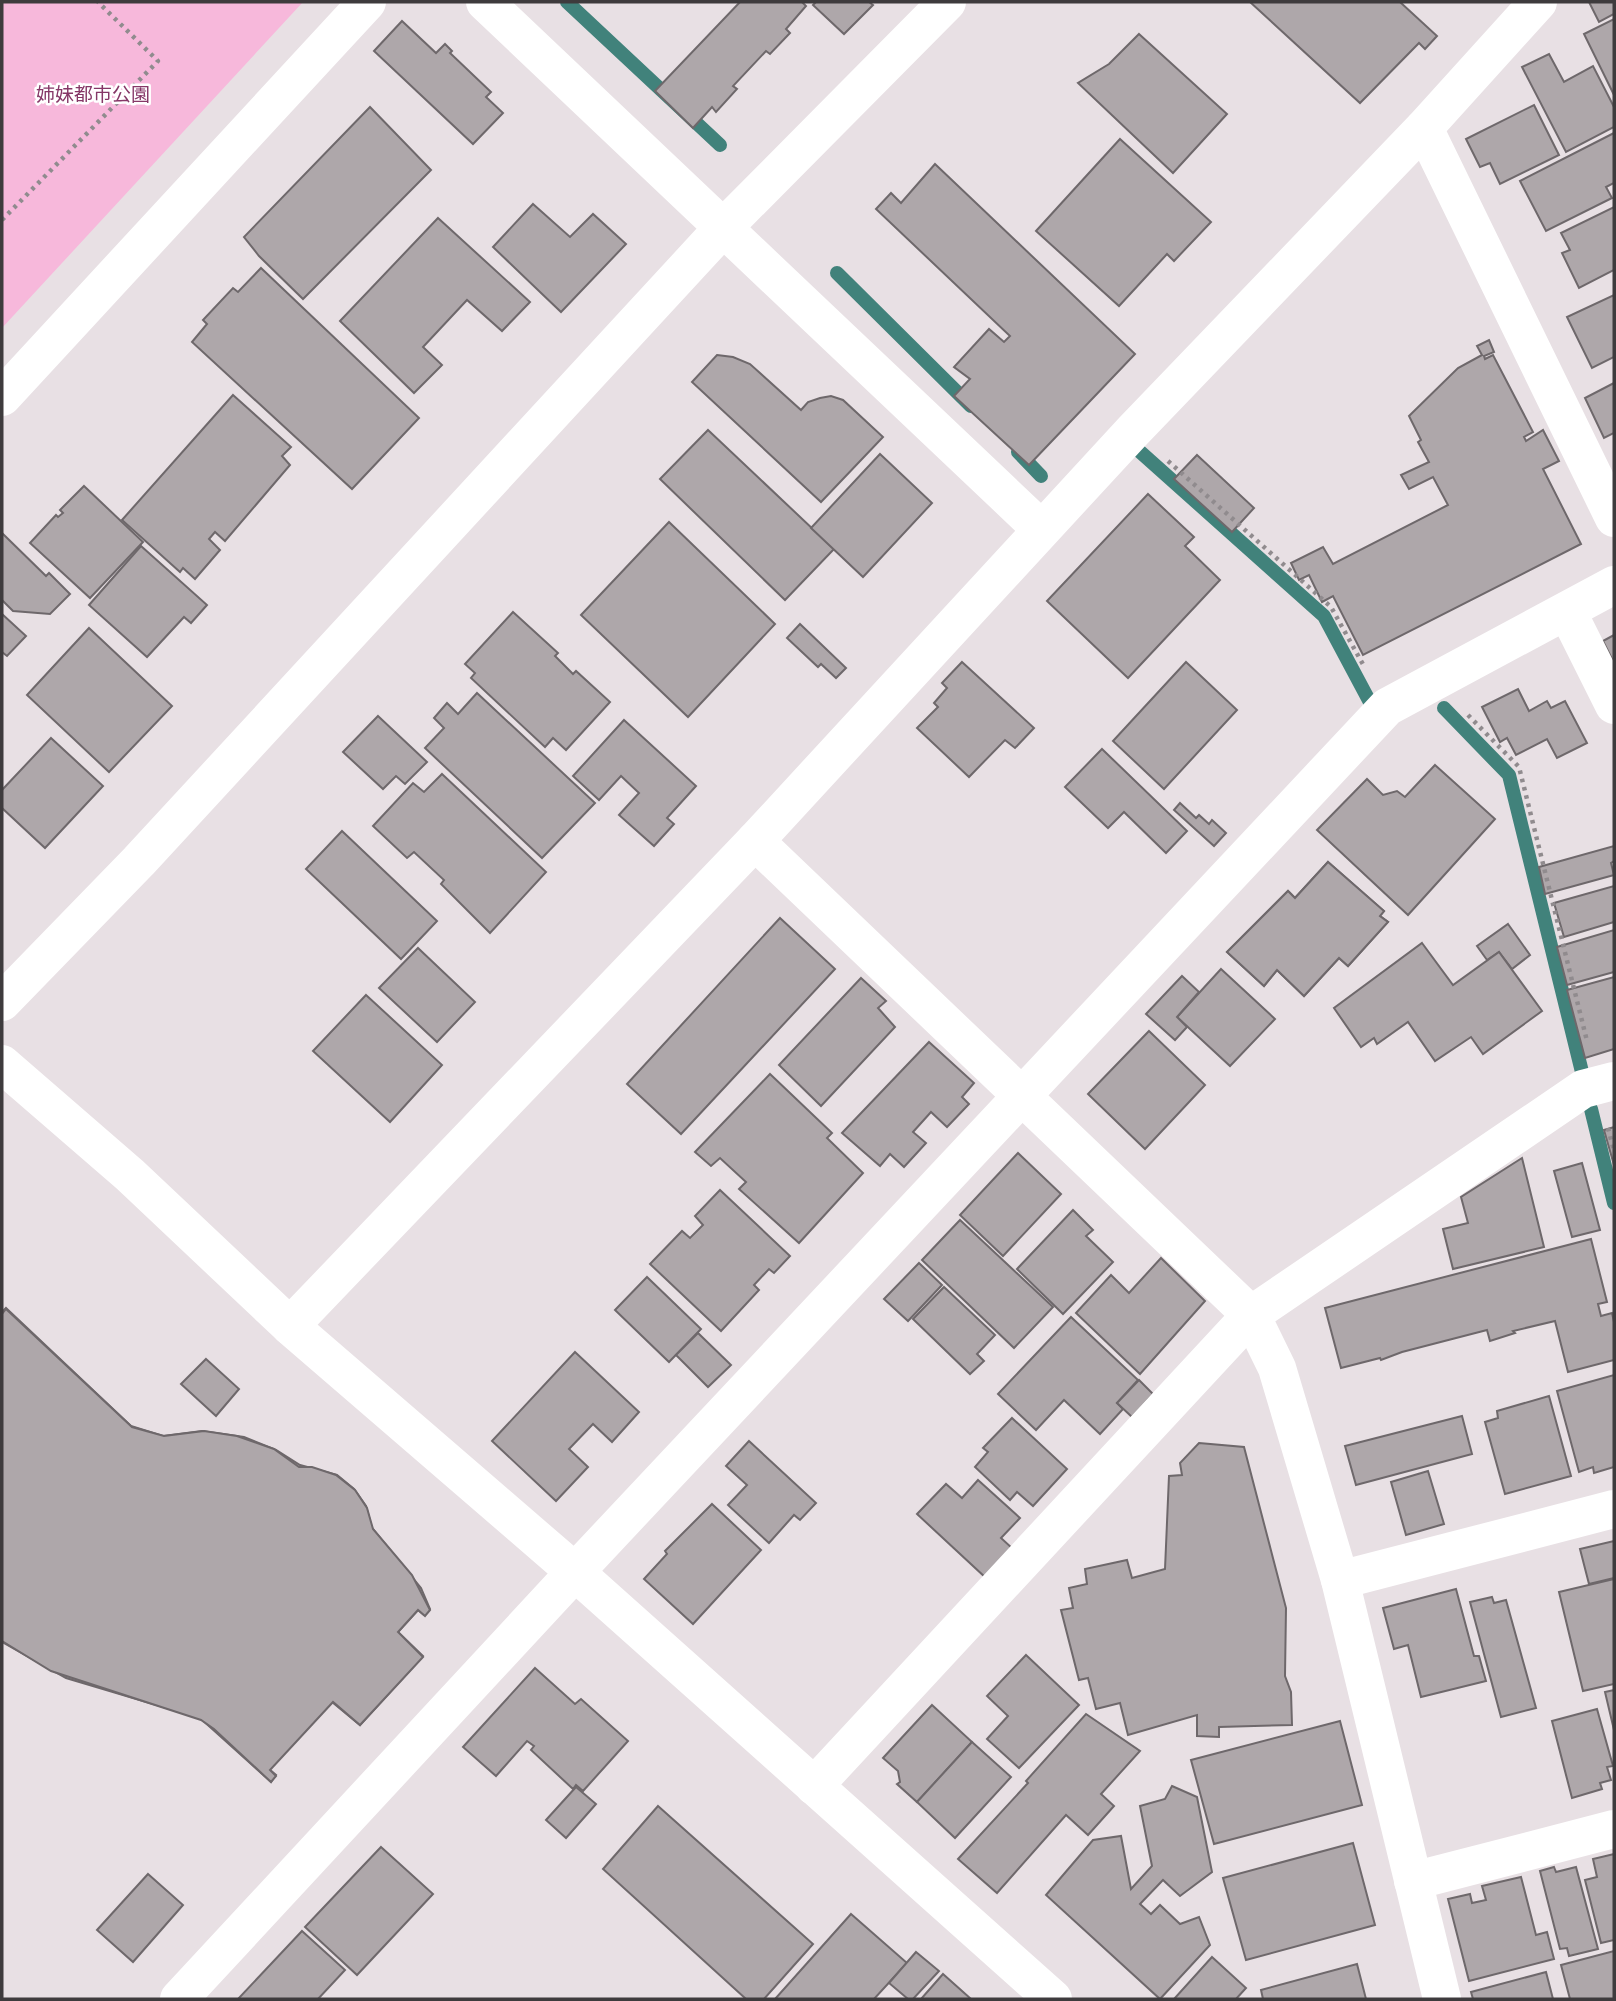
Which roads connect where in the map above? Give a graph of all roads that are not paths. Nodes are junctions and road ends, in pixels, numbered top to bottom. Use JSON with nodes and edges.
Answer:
{"nodes":[{"id":1,"x":367,"y":2,"type":"edge"},
{"id":2,"x":485,"y":2,"type":"edge"},
{"id":3,"x":947,"y":2,"type":"edge"},
{"id":4,"x":1538,"y":2,"type":"edge"},
{"id":5,"x":1424,"y":128,"type":"junction"},
{"id":6,"x":723,"y":228,"type":"junction"},
{"id":7,"x":2,"y":397,"type":"edge"},
{"id":8,"x":1614,"y":518,"type":"edge"},
{"id":9,"x":1041,"y":529,"type":"junction"},
{"id":10,"x":1614,"y":585,"type":"edge"},
{"id":11,"x":1567,"y":611,"type":"junction"},
{"id":12,"x":1614,"y":705,"type":"edge"},
{"id":13,"x":755,"y":841,"type":"junction"},
{"id":14,"x":2,"y":1002,"type":"edge"},
{"id":15,"x":2,"y":1064,"type":"edge"},
{"id":16,"x":1606,"y":1083,"type":"edge"},
{"id":17,"x":1023,"y":1096,"type":"junction"},
{"id":18,"x":1251,"y":1315,"type":"junction"},
{"id":19,"x":290,"y":1326,"type":"junction"},
{"id":20,"x":1614,"y":1509,"type":"edge"},
{"id":21,"x":575,"y":1572,"type":"junction"},
{"id":22,"x":1340,"y":1580,"type":"junction"},
{"id":23,"x":814,"y":1786,"type":"junction"},
{"id":24,"x":1614,"y":1829,"type":"edge"},
{"id":25,"x":1413,"y":1881,"type":"junction"},
{"id":26,"x":179,"y":1999,"type":"edge"},
{"id":27,"x":1053,"y":1999,"type":"edge"},
{"id":28,"x":1442,"y":1999,"type":"edge"}],
"edges":[{"from":1,"to":7,"type":"street"},
{"from":2,"to":6,"type":"street"},
{"from":3,"to":6,"type":"street"},
{"from":4,"to":5,"type":"street"},
{"from":5,"to":8,"type":"street"},
{"from":5,"to":9,"type":"street"},
{"from":6,"to":9,"type":"street"},
{"from":6,"to":14,"type":"street"},
{"from":9,"to":13,"type":"street"},
{"from":10,"to":11,"type":"street"},
{"from":11,"to":12,"type":"street"},
{"from":11,"to":17,"type":"street"},
{"from":13,"to":17,"type":"street"},
{"from":13,"to":19,"type":"street"},
{"from":15,"to":19,"type":"street"},
{"from":16,"to":18,"type":"street"},
{"from":17,"to":18,"type":"street"},
{"from":17,"to":21,"type":"street"},
{"from":18,"to":22,"type":"street"},
{"from":18,"to":23,"type":"street"},
{"from":19,"to":21,"type":"street"},
{"from":20,"to":22,"type":"street"},
{"from":21,"to":23,"type":"street"},
{"from":21,"to":26,"type":"street"},
{"from":22,"to":25,"type":"street"},
{"from":23,"to":27,"type":"street"},
{"from":24,"to":25,"type":"street"},
{"from":25,"to":28,"type":"street"}]}
